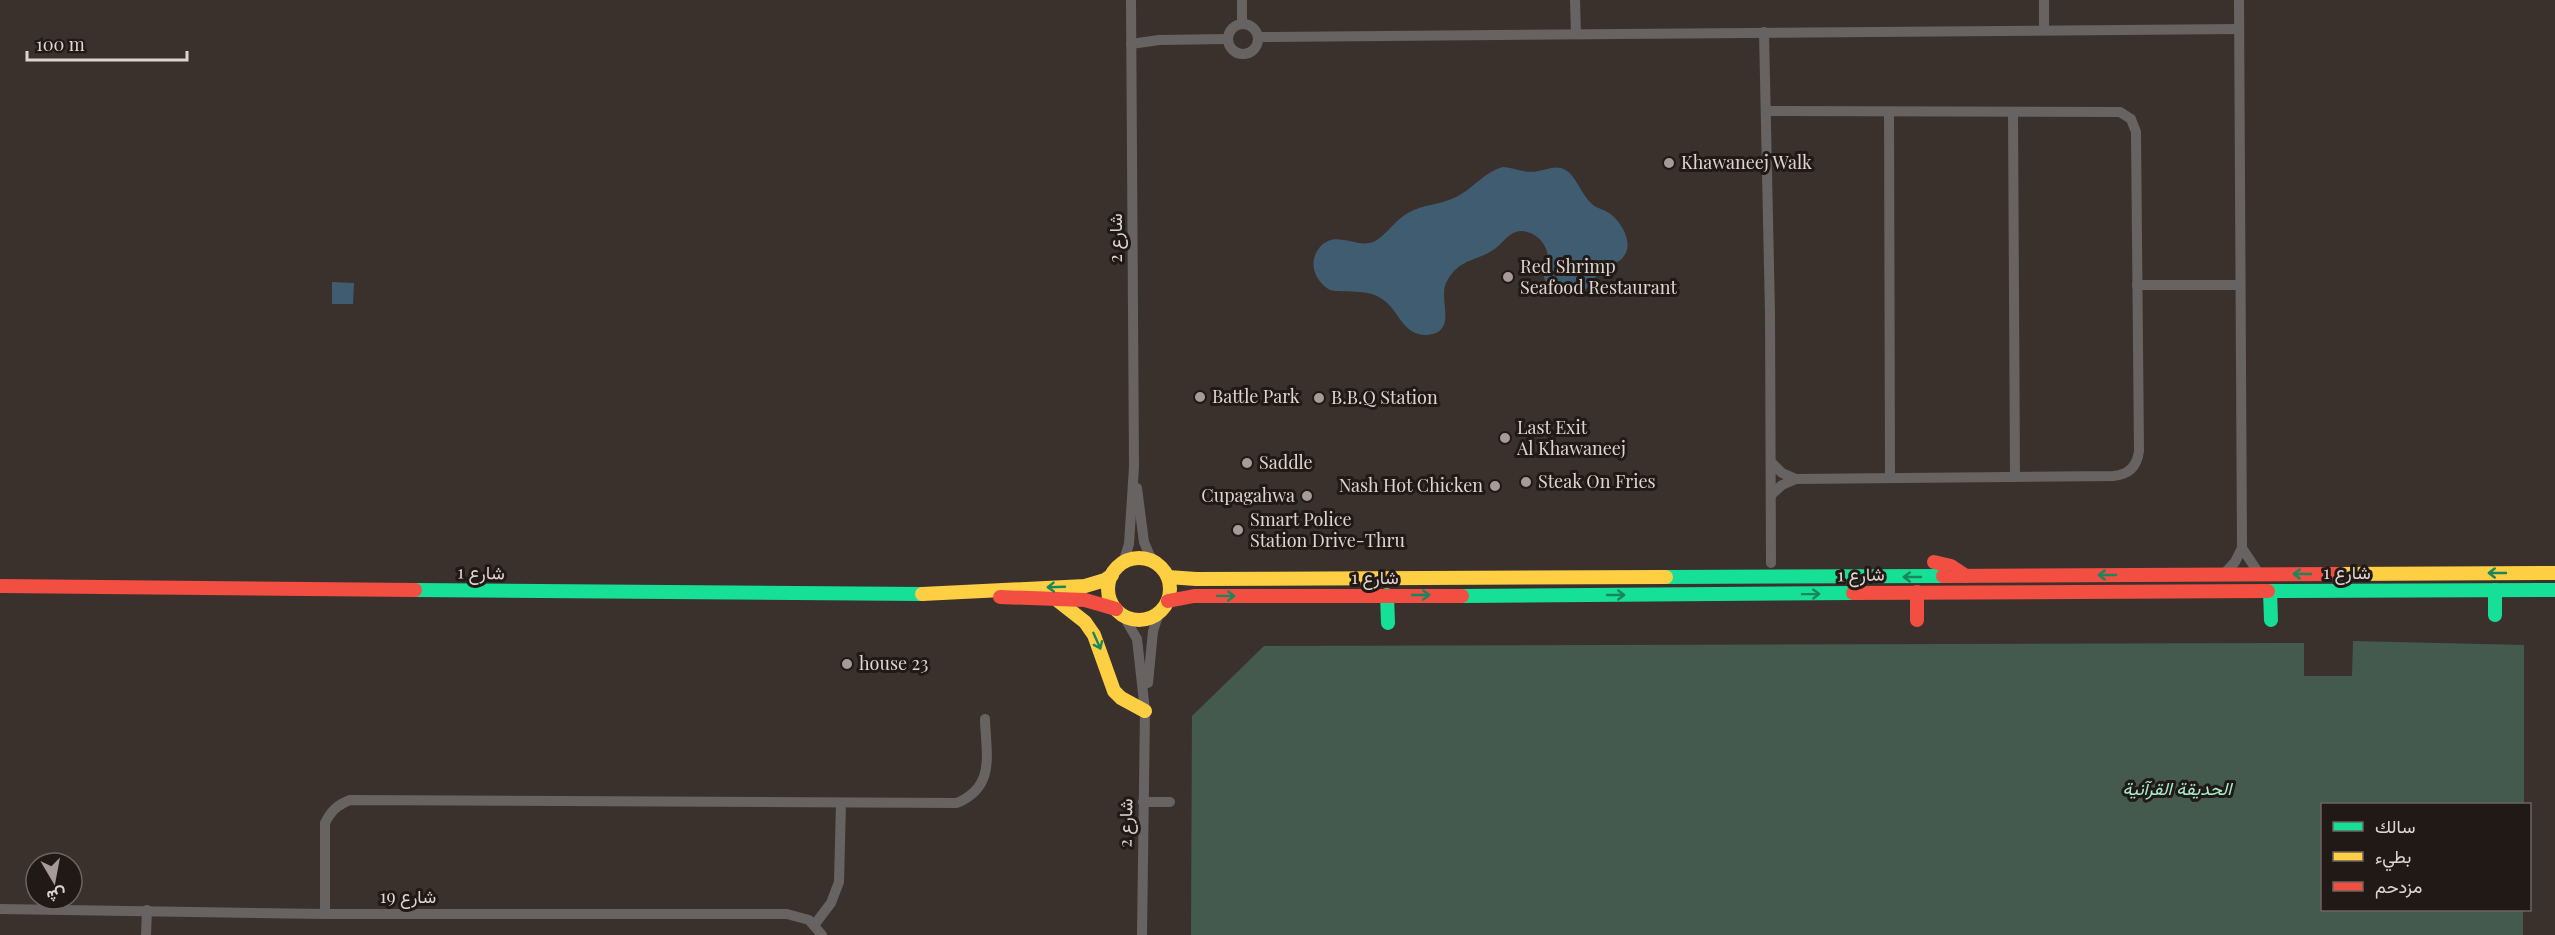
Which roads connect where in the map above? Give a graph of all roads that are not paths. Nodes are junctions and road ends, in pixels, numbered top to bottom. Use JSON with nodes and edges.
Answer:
{"nodes":[{"id":1,"x":1131,"y":0,"type":"edge"},
{"id":2,"x":1242,"y":0,"type":"edge"},
{"id":3,"x":1575,"y":0,"type":"edge"},
{"id":4,"x":2044,"y":0,"type":"edge"},
{"id":5,"x":2239,"y":0,"type":"edge"},
{"id":6,"x":1242,"y":23,"type":"junction"},
{"id":7,"x":2239,"y":29,"type":"junction"},
{"id":8,"x":2044,"y":30,"type":"junction"},
{"id":9,"x":1764,"y":32,"type":"junction"},
{"id":10,"x":1576,"y":34,"type":"junction"},
{"id":11,"x":1258,"y":37,"type":"junction"},
{"id":12,"x":1227,"y":39,"type":"junction"},
{"id":13,"x":1131,"y":40,"type":"junction"},
{"id":14,"x":1766,"y":111,"type":"junction"},
{"id":15,"x":1889,"y":112,"type":"junction"},
{"id":16,"x":2013,"y":112,"type":"junction"},
{"id":17,"x":2137,"y":285,"type":"junction"},
{"id":18,"x":2240,"y":285,"type":"junction"},
{"id":19,"x":1771,"y":462,"type":"junction"},
{"id":20,"x":1134,"y":476,"type":"junction"},
{"id":21,"x":2015,"y":477,"type":"junction"},
{"id":22,"x":1890,"y":478,"type":"junction"},
{"id":23,"x":1796,"y":479,"type":"junction"},
{"id":24,"x":1771,"y":495,"type":"junction"},
{"id":25,"x":2242,"y":548,"type":"junction"},
{"id":26,"x":1152,"y":561,"type":"junction"},
{"id":27,"x":1934,"y":562,"type":"dead end"},
{"id":28,"x":1123,"y":563,"type":"junction"},
{"id":29,"x":1771,"y":563,"type":"dead end"},
{"id":30,"x":2555,"y":573,"type":"edge"},
{"id":31,"x":2224,"y":574,"type":"junction"},
{"id":32,"x":2260,"y":574,"type":"junction"},
{"id":33,"x":1112,"y":575,"type":"junction"},
{"id":34,"x":1966,"y":576,"type":"junction"},
{"id":35,"x":1168,"y":577,"type":"junction"},
{"id":36,"x":0,"y":586,"type":"edge"},
{"id":37,"x":2495,"y":590,"type":"junction"},
{"id":38,"x":2555,"y":590,"type":"edge"},
{"id":39,"x":2270,"y":591,"type":"junction"},
{"id":40,"x":1917,"y":592,"type":"junction"},
{"id":41,"x":962,"y":594,"type":"junction"},
{"id":42,"x":1387,"y":595,"type":"junction"},
{"id":43,"x":1057,"y":600,"type":"junction"},
{"id":44,"x":1168,"y":601,"type":"junction"},
{"id":45,"x":1119,"y":612,"type":"junction"},
{"id":46,"x":1159,"y":613,"type":"junction"},
{"id":47,"x":2495,"y":615,"type":"dead end"},
{"id":48,"x":1917,"y":620,"type":"dead end"},
{"id":49,"x":2271,"y":620,"type":"dead end"},
{"id":50,"x":1388,"y":623,"type":"dead end"},
{"id":51,"x":1145,"y":711,"type":"junction"},
{"id":52,"x":986,"y":719,"type":"dead end"},
{"id":53,"x":1143,"y":802,"type":"junction"},
{"id":54,"x":1170,"y":802,"type":"dead end"},
{"id":55,"x":841,"y":803,"type":"junction"},
{"id":56,"x":0,"y":909,"type":"edge"},
{"id":57,"x":147,"y":910,"type":"junction"},
{"id":58,"x":325,"y":914,"type":"junction"},
{"id":59,"x":815,"y":924,"type":"junction"},
{"id":60,"x":146,"y":935,"type":"edge"},
{"id":61,"x":822,"y":935,"type":"edge"},
{"id":62,"x":1142,"y":935,"type":"edge"}],
"edges":[{"from":1,"to":13,"type":"street","name":"شارع 2"},
{"from":2,"to":6,"type":"street"},
{"from":3,"to":10,"type":"street"},
{"from":4,"to":8,"type":"street"},
{"from":5,"to":7,"type":"street"},
{"from":6,"to":11,"type":"street"},
{"from":6,"to":12,"type":"street"},
{"from":7,"to":8,"type":"street"},
{"from":7,"to":18,"type":"street"},
{"from":8,"to":9,"type":"street"},
{"from":9,"to":10,"type":"street"},
{"from":9,"to":14,"type":"street"},
{"from":10,"to":11,"type":"street"},
{"from":11,"to":12,"type":"street"},
{"from":12,"to":13,"type":"street"},
{"from":13,"to":20,"type":"street","name":"شارع 2"},
{"from":14,"to":15,"type":"street"},
{"from":14,"to":19,"type":"street"},
{"from":15,"to":16,"type":"street"},
{"from":15,"to":22,"type":"street"},
{"from":16,"to":17,"type":"street"},
{"from":16,"to":21,"type":"street"},
{"from":17,"to":18,"type":"street"},
{"from":17,"to":21,"type":"street"},
{"from":18,"to":25,"type":"street"},
{"from":19,"to":23,"type":"street"},
{"from":19,"to":24,"type":"street"},
{"from":20,"to":26,"type":"street","name":"شارع 2"},
{"from":20,"to":28,"type":"street","name":"شارع 2"},
{"from":21,"to":22,"type":"street"},
{"from":22,"to":23,"type":"street"},
{"from":23,"to":24,"type":"street"},
{"from":24,"to":29,"type":"street"},
{"from":25,"to":31,"type":"street"},
{"from":25,"to":32,"type":"street"},
{"from":26,"to":28,"type":"street"},
{"from":26,"to":35,"type":"street"},
{"from":27,"to":34,"type":"street"},
{"from":28,"to":33,"type":"street"},
{"from":30,"to":32,"type":"street","name":"شارع 1","one_way":true},
{"from":31,"to":32,"type":"street","name":"شارع 1"},
{"from":31,"to":34,"type":"street","name":"شارع 1","one_way":true},
{"from":33,"to":41,"type":"street","name":"شارع 1","one_way":true},
{"from":33,"to":45,"type":"street"},
{"from":34,"to":35,"type":"street","name":"شارع 1","one_way":true},
{"from":35,"to":44,"type":"street"},
{"from":36,"to":41,"type":"street","name":"شارع 1"},
{"from":37,"to":38,"type":"street","name":"شارع 1"},
{"from":37,"to":39,"type":"street","name":"شارع 1"},
{"from":37,"to":47,"type":"street"},
{"from":39,"to":40,"type":"street","name":"شارع 1"},
{"from":39,"to":49,"type":"street"},
{"from":42,"to":40,"type":"street","name":"شارع 1","one_way":true},
{"from":40,"to":48,"type":"street"},
{"from":41,"to":43,"type":"street","name":"شارع 1"},
{"from":44,"to":42,"type":"street","name":"شارع 1","one_way":true},
{"from":42,"to":50,"type":"street"},
{"from":43,"to":45,"type":"street","name":"شارع 1"},
{"from":43,"to":51,"type":"street","one_way":true},
{"from":44,"to":46,"type":"street"},
{"from":45,"to":46,"type":"street"},
{"from":45,"to":51,"type":"street","name":"شارع 2"},
{"from":46,"to":51,"type":"street","name":"شارع 2"},
{"from":51,"to":53,"type":"street","name":"شارع 2"},
{"from":52,"to":55,"type":"street"},
{"from":53,"to":54,"type":"street"},
{"from":53,"to":62,"type":"street","name":"شارع 2"},
{"from":55,"to":58,"type":"street"},
{"from":55,"to":59,"type":"street"},
{"from":56,"to":57,"type":"street","name":"شارع 19"},
{"from":57,"to":58,"type":"street","name":"شارع 19"},
{"from":57,"to":60,"type":"street"},
{"from":58,"to":59,"type":"street","name":"شارع 19"},
{"from":59,"to":61,"type":"street"}]}
